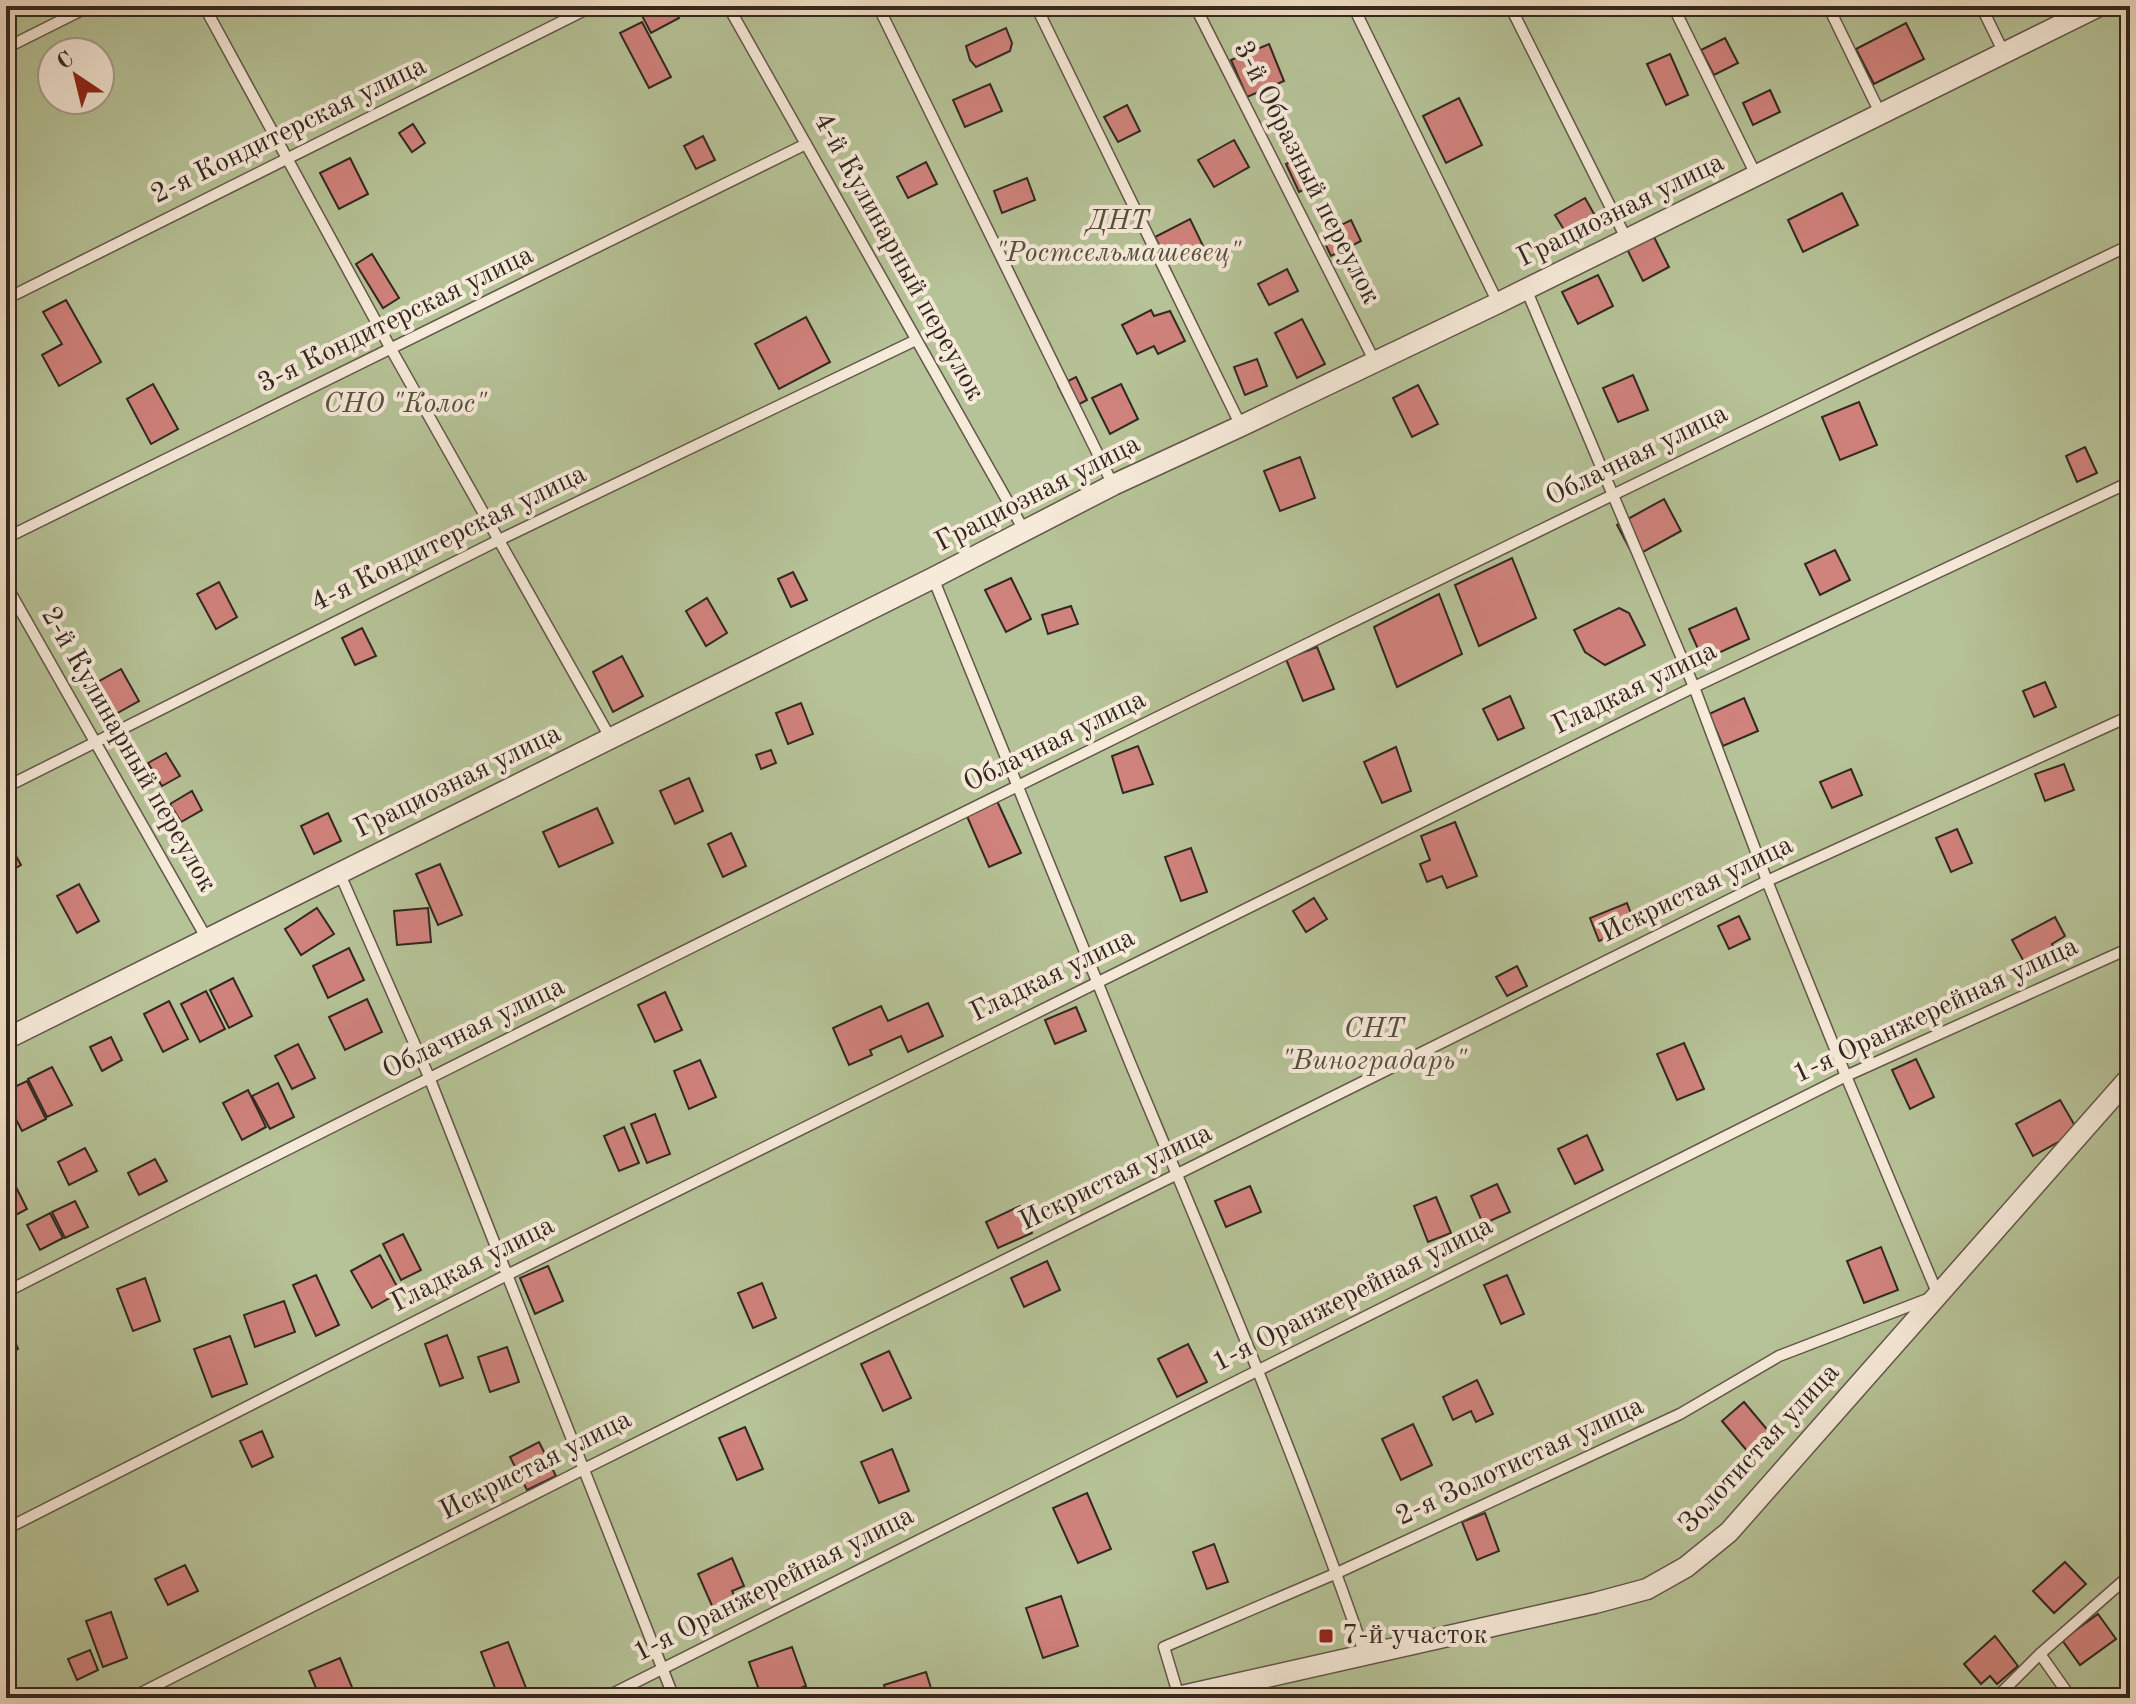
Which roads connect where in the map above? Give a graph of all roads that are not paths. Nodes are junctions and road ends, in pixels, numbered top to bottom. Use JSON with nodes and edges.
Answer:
{"nodes":[{"id":1,"x":90,"y":6,"type":"edge"},
{"id":2,"x":204,"y":6,"type":"edge"},
{"id":3,"x":593,"y":6,"type":"edge"},
{"id":4,"x":728,"y":6,"type":"edge"},
{"id":5,"x":878,"y":6,"type":"edge"},
{"id":6,"x":1036,"y":6,"type":"edge"},
{"id":7,"x":1195,"y":6,"type":"edge"},
{"id":8,"x":1353,"y":6,"type":"edge"},
{"id":9,"x":1510,"y":6,"type":"edge"},
{"id":10,"x":1673,"y":6,"type":"edge"},
{"id":11,"x":1828,"y":6,"type":"edge"},
{"id":12,"x":1981,"y":6,"type":"edge"},
{"id":13,"x":2099,"y":6,"type":"edge"},
{"id":14,"x":2122,"y":6,"type":"edge"},
{"id":15,"x":2130,"y":23,"type":"edge"},
{"id":16,"x":6,"y":48,"type":"edge"},
{"id":17,"x":2004,"y":53,"type":"junction"},
{"id":18,"x":1881,"y":115,"type":"junction"},
{"id":19,"x":806,"y":144,"type":"junction"},
{"id":20,"x":285,"y":159,"type":"junction"},
{"id":21,"x":1756,"y":175,"type":"junction"},
{"id":22,"x":1626,"y":238,"type":"junction"},
{"id":23,"x":2130,"y":245,"type":"edge"},
{"id":24,"x":1526,"y":289,"type":"junction"},
{"id":25,"x":6,"y":299,"type":"edge"},
{"id":26,"x":1498,"y":303,"type":"junction"},
{"id":27,"x":916,"y":340,"type":"junction"},
{"id":28,"x":391,"y":349,"type":"junction"},
{"id":29,"x":1375,"y":362,"type":"junction"},
{"id":30,"x":1241,"y":426,"type":"junction"},
{"id":31,"x":2130,"y":482,"type":"edge"},
{"id":32,"x":1113,"y":485,"type":"junction"},
{"id":33,"x":1614,"y":493,"type":"junction"},
{"id":34,"x":1025,"y":532,"type":"junction"},
{"id":35,"x":6,"y":538,"type":"edge"},
{"id":36,"x":499,"y":540,"type":"junction"},
{"id":37,"x":933,"y":578,"type":"junction"},
{"id":38,"x":6,"y":585,"type":"edge"},
{"id":39,"x":1694,"y":687,"type":"junction"},
{"id":40,"x":2130,"y":716,"type":"edge"},
{"id":41,"x":611,"y":739,"type":"junction"},
{"id":42,"x":96,"y":741,"type":"junction"},
{"id":43,"x":6,"y":787,"type":"edge"},
{"id":44,"x":1018,"y":787,"type":"junction"},
{"id":45,"x":339,"y":872,"type":"junction"},
{"id":46,"x":1767,"y":881,"type":"junction"},
{"id":47,"x":207,"y":939,"type":"junction"},
{"id":48,"x":2130,"y":948,"type":"edge"},
{"id":49,"x":1096,"y":982,"type":"junction"},
{"id":50,"x":6,"y":1039,"type":"edge"},
{"id":51,"x":1846,"y":1076,"type":"junction"},
{"id":52,"x":429,"y":1077,"type":"junction"},
{"id":53,"x":2130,"y":1077,"type":"edge"},
{"id":54,"x":1177,"y":1174,"type":"junction"},
{"id":55,"x":507,"y":1275,"type":"junction"},
{"id":56,"x":6,"y":1292,"type":"edge"},
{"id":57,"x":1938,"y":1295,"type":"junction"},
{"id":58,"x":1258,"y":1369,"type":"junction"},
{"id":59,"x":584,"y":1469,"type":"junction"},
{"id":60,"x":6,"y":1529,"type":"edge"},
{"id":61,"x":1337,"y":1573,"type":"junction"},
{"id":62,"x":2130,"y":1575,"type":"edge"},
{"id":63,"x":2040,"y":1654,"type":"junction"},
{"id":64,"x":1365,"y":1655,"type":"junction"},
{"id":65,"x":663,"y":1667,"type":"junction"},
{"id":66,"x":1176,"y":1697,"type":"edge"},
{"id":67,"x":131,"y":1698,"type":"edge"},
{"id":68,"x":604,"y":1698,"type":"edge"},
{"id":69,"x":674,"y":1698,"type":"edge"},
{"id":70,"x":1996,"y":1698,"type":"edge"},
{"id":71,"x":2071,"y":1698,"type":"edge"}],
"edges":[{"from":1,"to":16,"type":"lane"},
{"from":2,"to":20,"type":"lane"},
{"from":3,"to":20,"type":"lane","name":"2-я Кондитерская улица"},
{"from":4,"to":19,"type":"lane","name":"4-й Кулинарный переулок"},
{"from":5,"to":32,"type":"lane"},
{"from":6,"to":30,"type":"lane"},
{"from":7,"to":29,"type":"lane","name":"3-й Образный переулок"},
{"from":8,"to":26,"type":"lane"},
{"from":9,"to":22,"type":"lane"},
{"from":10,"to":21,"type":"lane"},
{"from":11,"to":18,"type":"lane"},
{"from":12,"to":17,"type":"lane"},
{"from":13,"to":17,"type":"street","name":"Грациозная улица"},
{"from":14,"to":15,"type":"lane"},
{"from":17,"to":18,"type":"street","name":"Грациозная улица"},
{"from":18,"to":21,"type":"street","name":"Грациозная улица"},
{"from":19,"to":27,"type":"lane","name":"4-й Кулинарный переулок"},
{"from":19,"to":28,"type":"lane","name":"3-я Кондитерская улица"},
{"from":20,"to":25,"type":"lane","name":"2-я Кондитерская улица"},
{"from":20,"to":28,"type":"lane"},
{"from":21,"to":22,"type":"street","name":"Грациозная улица"},
{"from":22,"to":24,"type":"street","name":"Грациозная улица"},
{"from":23,"to":33,"type":"lane","name":"Облачная улица"},
{"from":24,"to":26,"type":"street","name":"Грациозная улица"},
{"from":24,"to":33,"type":"lane"},
{"from":26,"to":29,"type":"street","name":"Грациозная улица"},
{"from":27,"to":34,"type":"lane","name":"4-й Кулинарный переулок"},
{"from":27,"to":36,"type":"lane","name":"4-я Кондитерская улица"},
{"from":28,"to":35,"type":"lane","name":"3-я Кондитерская улица"},
{"from":28,"to":36,"type":"lane"},
{"from":29,"to":30,"type":"street","name":"Грациозная улица"},
{"from":30,"to":32,"type":"street","name":"Грациозная улица"},
{"from":31,"to":39,"type":"lane","name":"Гладкая улица"},
{"from":32,"to":34,"type":"street","name":"Грациозная улица"},
{"from":33,"to":39,"type":"lane"},
{"from":33,"to":44,"type":"lane","name":"Облачная улица"},
{"from":34,"to":37,"type":"street","name":"Грациозная улица"},
{"from":36,"to":41,"type":"lane"},
{"from":36,"to":42,"type":"lane","name":"4-я Кондитерская улица"},
{"from":37,"to":41,"type":"street","name":"Грациозная улица"},
{"from":37,"to":44,"type":"lane"},
{"from":38,"to":42,"type":"lane","name":"2-й Кулинарный переулок"},
{"from":39,"to":46,"type":"lane"},
{"from":39,"to":49,"type":"lane","name":"Гладкая улица"},
{"from":40,"to":46,"type":"lane","name":"Искристая улица"},
{"from":41,"to":45,"type":"street","name":"Грациозная улица"},
{"from":42,"to":43,"type":"lane","name":"4-я Кондитерская улица"},
{"from":42,"to":47,"type":"lane","name":"2-й Кулинарный переулок"},
{"from":44,"to":49,"type":"lane"},
{"from":44,"to":52,"type":"lane","name":"Облачная улица"},
{"from":45,"to":47,"type":"street","name":"Грациозная улица"},
{"from":45,"to":52,"type":"lane"},
{"from":46,"to":51,"type":"lane"},
{"from":46,"to":54,"type":"lane","name":"Искристая улица"},
{"from":47,"to":50,"type":"street","name":"Грациозная улица"},
{"from":48,"to":51,"type":"lane","name":"1-я Оранжерейная улица"},
{"from":49,"to":54,"type":"lane"},
{"from":49,"to":55,"type":"lane","name":"Гладкая улица"},
{"from":51,"to":57,"type":"lane"},
{"from":51,"to":58,"type":"lane","name":"1-я Оранжерейная улица"},
{"from":52,"to":55,"type":"lane"},
{"from":52,"to":56,"type":"lane","name":"Облачная улица"},
{"from":53,"to":57,"type":"street","name":"Золотистая улица"},
{"from":54,"to":58,"type":"lane"},
{"from":54,"to":59,"type":"lane","name":"Искристая улица"},
{"from":55,"to":59,"type":"lane"},
{"from":55,"to":60,"type":"lane","name":"Гладкая улица"},
{"from":57,"to":61,"type":"lane","name":"2-я Золотистая улица"},
{"from":57,"to":64,"type":"street","name":"Золотистая улица"},
{"from":58,"to":61,"type":"lane"},
{"from":58,"to":65,"type":"lane","name":"1-я Оранжерейная улица"},
{"from":59,"to":65,"type":"lane"},
{"from":59,"to":67,"type":"lane","name":"Искристая улица"},
{"from":61,"to":64,"type":"lane"},
{"from":61,"to":66,"type":"lane","name":"2-я Золотистая улица"},
{"from":62,"to":63,"type":"lane"},
{"from":63,"to":70,"type":"lane"},
{"from":63,"to":71,"type":"lane"},
{"from":64,"to":66,"type":"street","name":"Золотистая улица"},
{"from":65,"to":68,"type":"lane","name":"1-я Оранжерейная улица"},
{"from":65,"to":69,"type":"lane"}]}
